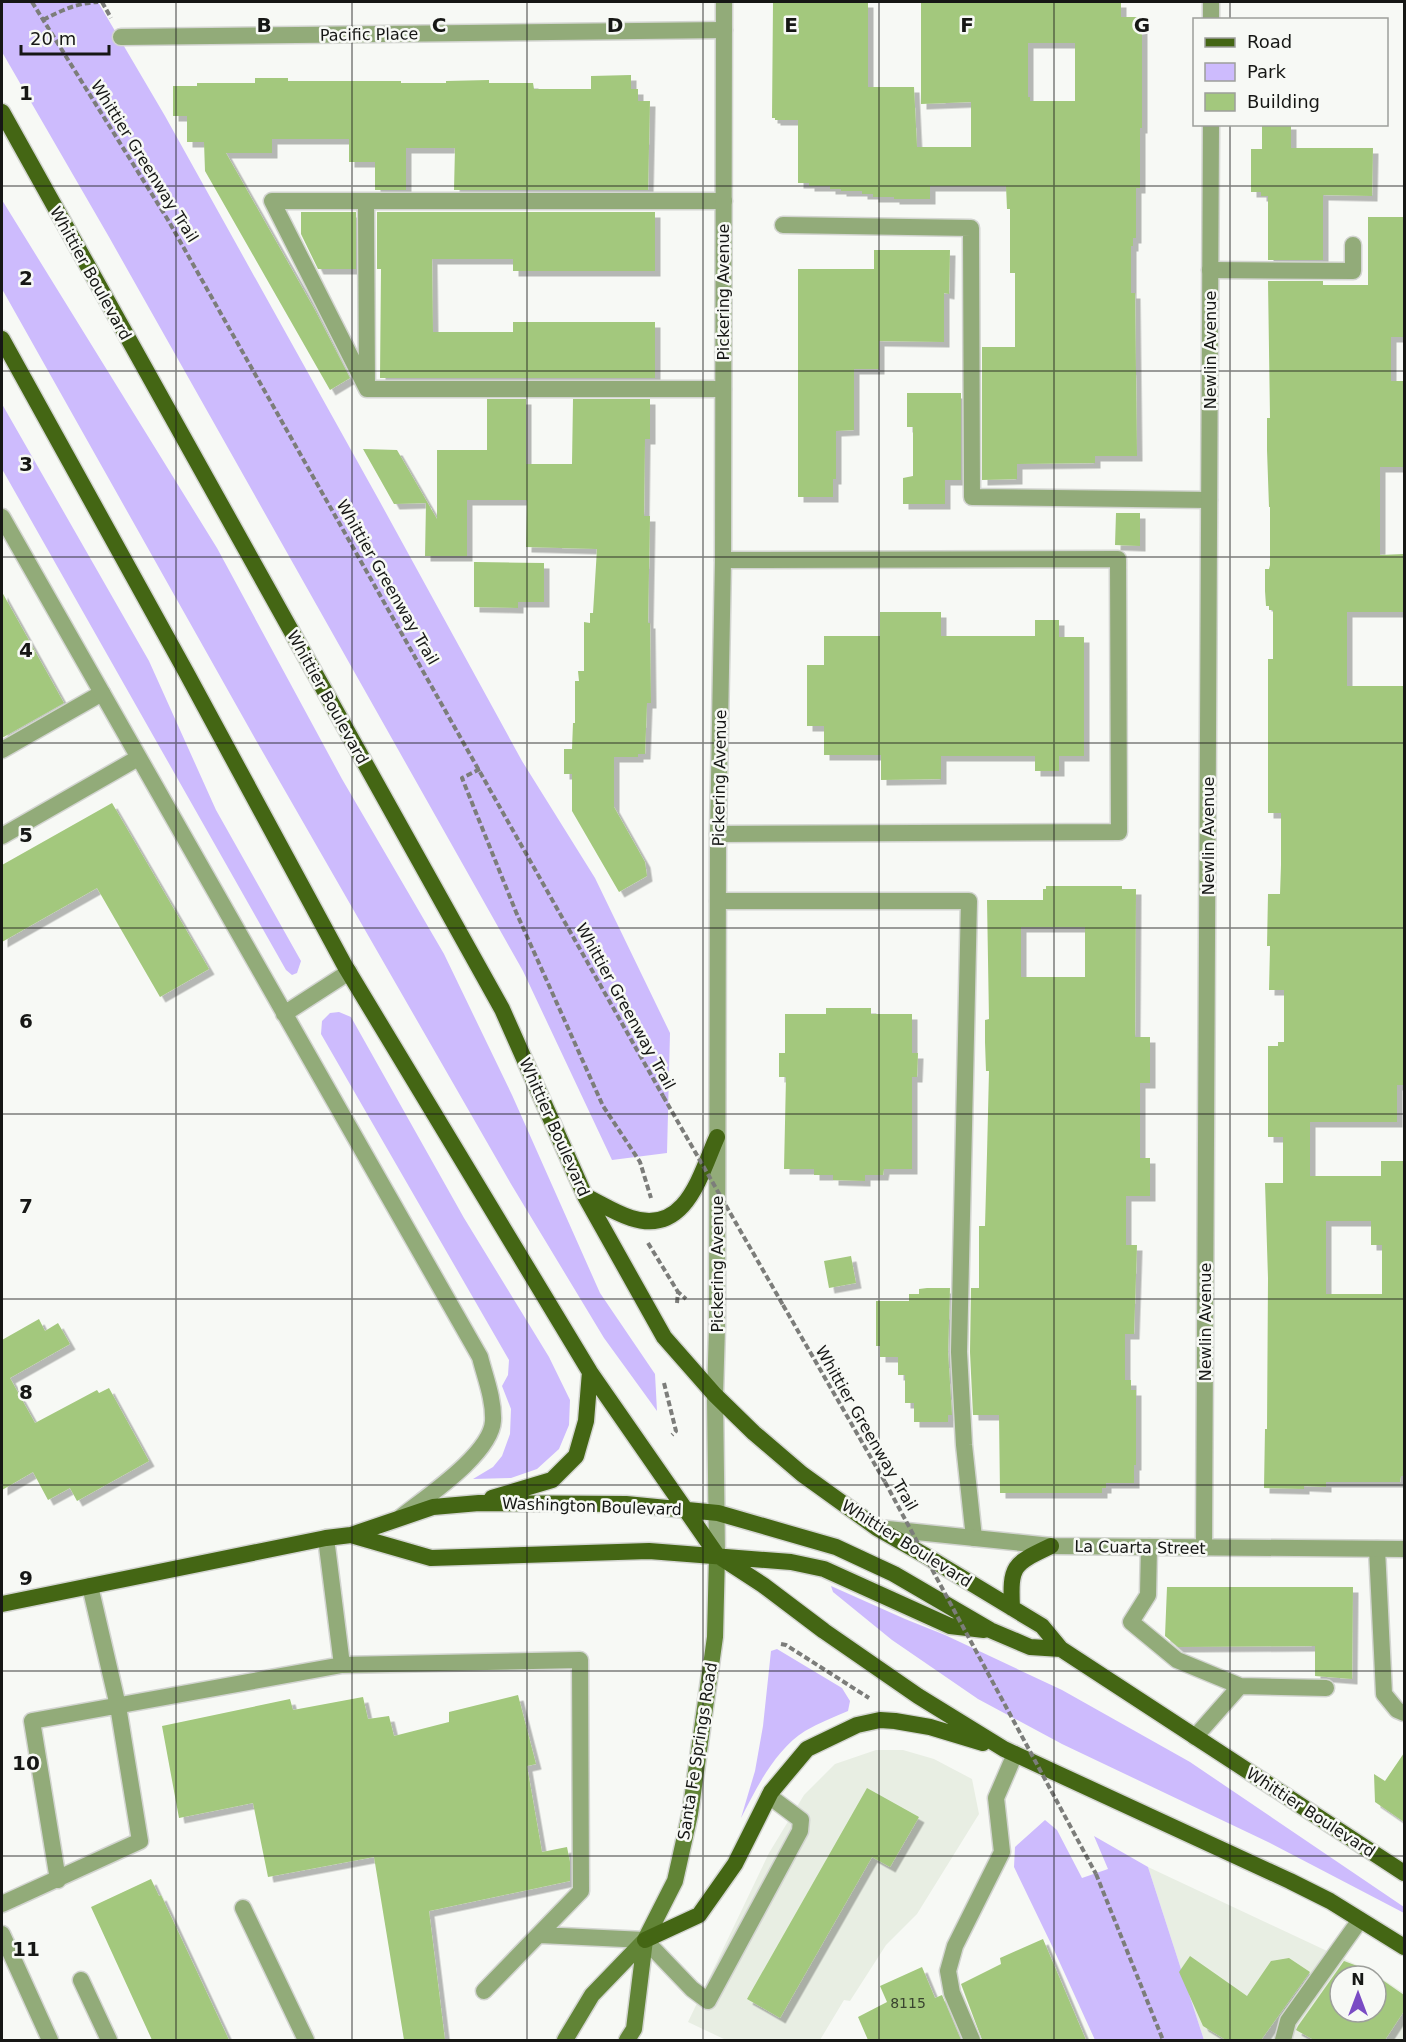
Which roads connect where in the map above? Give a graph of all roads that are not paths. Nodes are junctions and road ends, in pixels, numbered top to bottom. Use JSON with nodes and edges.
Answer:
{"nodes":[{"id":1,"x":724,"y":2,"type":"edge"},
{"id":2,"x":1211,"y":2,"type":"edge"},
{"id":3,"x":1211,"y":18,"type":"edge"},
{"id":4,"x":724,"y":30,"type":"junction"},
{"id":5,"x":121,"y":37,"type":"dead end"},
{"id":6,"x":2,"y":112,"type":"edge"},
{"id":7,"x":1211,"y":126,"type":"edge"},
{"id":8,"x":366,"y":201,"type":"junction"},
{"id":9,"x":724,"y":201,"type":"junction"},
{"id":10,"x":783,"y":225,"type":"dead end"},
{"id":11,"x":1353,"y":246,"type":"dead end"},
{"id":12,"x":1210,"y":270,"type":"junction"},
{"id":13,"x":2,"y":339,"type":"edge"},
{"id":14,"x":367,"y":389,"type":"junction"},
{"id":15,"x":723,"y":389,"type":"junction"},
{"id":16,"x":1209,"y":500,"type":"junction"},
{"id":17,"x":2,"y":517,"type":"edge"},
{"id":18,"x":723,"y":560,"type":"junction"},
{"id":19,"x":102,"y":693,"type":"junction"},
{"id":20,"x":2,"y":750,"type":"edge"},
{"id":21,"x":138,"y":758,"type":"junction"},
{"id":22,"x":718,"y":834,"type":"junction"},
{"id":23,"x":2,"y":837,"type":"edge"},
{"id":24,"x":718,"y":901,"type":"junction"},
{"id":25,"x":349,"y":972,"type":"junction"},
{"id":26,"x":284,"y":1014,"type":"junction"},
{"id":27,"x":717,"y":1137,"type":"junction"},
{"id":28,"x":585,"y":1196,"type":"junction"},
{"id":29,"x":590,"y":1372,"type":"junction"},
{"id":30,"x":715,"y":1395,"type":"junction"},
{"id":31,"x":479,"y":1503,"type":"junction"},
{"id":32,"x":686,"y":1509,"type":"junction"},
{"id":33,"x":718,"y":1513,"type":"junction"},
{"id":34,"x":398,"y":1520,"type":"junction"},
{"id":35,"x":877,"y":1528,"type":"junction"},
{"id":36,"x":351,"y":1535,"type":"junction"},
{"id":37,"x":326,"y":1538,"type":"junction"},
{"id":38,"x":974,"y":1539,"type":"junction"},
{"id":39,"x":1051,"y":1546,"type":"junction"},
{"id":40,"x":1149,"y":1547,"type":"junction"},
{"id":41,"x":1204,"y":1548,"type":"junction"},
{"id":42,"x":1377,"y":1549,"type":"junction"},
{"id":43,"x":1404,"y":1549,"type":"edge"},
{"id":44,"x":717,"y":1555,"type":"junction"},
{"id":45,"x":90,"y":1586,"type":"junction"},
{"id":46,"x":2,"y":1604,"type":"edge"},
{"id":47,"x":1012,"y":1608,"type":"junction"},
{"id":48,"x":990,"y":1630,"type":"junction"},
{"id":49,"x":1061,"y":1649,"type":"junction"},
{"id":50,"x":342,"y":1665,"type":"junction"},
{"id":51,"x":1240,"y":1686,"type":"junction"},
{"id":52,"x":1326,"y":1688,"type":"dead end"},
{"id":53,"x":118,"y":1706,"type":"junction"},
{"id":54,"x":1404,"y":1713,"type":"edge"},
{"id":55,"x":1195,"y":1737,"type":"junction"},
{"id":56,"x":1009,"y":1752,"type":"junction"},
{"id":57,"x":768,"y":1796,"type":"junction"},
{"id":58,"x":1404,"y":1873,"type":"edge"},
{"id":59,"x":58,"y":1880,"type":"junction"},
{"id":60,"x":2,"y":1905,"type":"edge"},
{"id":61,"x":243,"y":1908,"type":"dead end"},
{"id":62,"x":1360,"y":1920,"type":"junction"},
{"id":63,"x":2,"y":1934,"type":"edge"},
{"id":64,"x":540,"y":1935,"type":"junction"},
{"id":65,"x":645,"y":1940,"type":"junction"},
{"id":66,"x":1404,"y":1947,"type":"edge"},
{"id":67,"x":81,"y":1980,"type":"dead end"},
{"id":68,"x":484,"y":1991,"type":"dead end"},
{"id":69,"x":50,"y":2040,"type":"edge"},
{"id":70,"x":109,"y":2040,"type":"edge"},
{"id":71,"x":306,"y":2040,"type":"edge"},
{"id":72,"x":565,"y":2040,"type":"edge"},
{"id":73,"x":627,"y":2040,"type":"edge"},
{"id":74,"x":972,"y":2040,"type":"edge"},
{"id":75,"x":1283,"y":2040,"type":"edge"}],
"edges":[{"from":1,"to":4,"type":"street","name":"Pickering Avenue"},
{"from":2,"to":3,"type":"street"},
{"from":4,"to":5,"type":"street","name":"Pacific Place"},
{"from":4,"to":9,"type":"street","name":"Pickering Avenue"},
{"from":6,"to":28,"type":"main road","name":"Whittier Boulevard"},
{"from":7,"to":12,"type":"street","name":"Newlin Avenue"},
{"from":8,"to":9,"type":"street"},
{"from":8,"to":14,"type":"street"},
{"from":8,"to":14,"type":"street"},
{"from":9,"to":15,"type":"street","name":"Pickering Avenue"},
{"from":10,"to":16,"type":"street"},
{"from":11,"to":12,"type":"street"},
{"from":12,"to":16,"type":"street","name":"Newlin Avenue"},
{"from":13,"to":25,"type":"main road"},
{"from":14,"to":15,"type":"street"},
{"from":15,"to":18,"type":"street","name":"Pickering Avenue"},
{"from":16,"to":41,"type":"street","name":"Newlin Avenue"},
{"from":17,"to":19,"type":"street"},
{"from":18,"to":22,"type":"street","name":"Pickering Avenue"},
{"from":18,"to":22,"type":"street"},
{"from":19,"to":20,"type":"street"},
{"from":19,"to":21,"type":"street"},
{"from":21,"to":23,"type":"street"},
{"from":21,"to":26,"type":"street"},
{"from":22,"to":24,"type":"street","name":"Pickering Avenue"},
{"from":24,"to":27,"type":"street","name":"Pickering Avenue"},
{"from":24,"to":38,"type":"street"},
{"from":25,"to":26,"type":"street"},
{"from":25,"to":29,"type":"main road"},
{"from":26,"to":34,"type":"street"},
{"from":27,"to":28,"type":"main road"},
{"from":27,"to":30,"type":"street","name":"Pickering Avenue"},
{"from":28,"to":30,"type":"main road","name":"Whittier Boulevard"},
{"from":29,"to":31,"type":"main road"},
{"from":29,"to":32,"type":"main road"},
{"from":30,"to":33,"type":"street","name":"Pickering Avenue"},
{"from":30,"to":35,"type":"main road","name":"Whittier Boulevard"},
{"from":31,"to":32,"type":"main road","name":"Washington Boulevard"},
{"from":31,"to":34,"type":"main road","name":"Washington Boulevard"},
{"from":32,"to":33,"type":"main road","name":"Washington Boulevard"},
{"from":32,"to":44,"type":"main road"},
{"from":33,"to":44,"type":"street","name":"Pickering Avenue"},
{"from":33,"to":48,"type":"main road","name":"Washington Boulevard"},
{"from":34,"to":36,"type":"main road","name":"Washington Boulevard"},
{"from":35,"to":38,"type":"street","name":"La Cuarta Street"},
{"from":35,"to":47,"type":"main road","name":"Whittier Boulevard"},
{"from":36,"to":37,"type":"main road","name":"Washington Boulevard"},
{"from":36,"to":44,"type":"main road","name":"Washington Boulevard"},
{"from":37,"to":45,"type":"main road","name":"Washington Boulevard"},
{"from":37,"to":50,"type":"street"},
{"from":38,"to":39,"type":"street","name":"La Cuarta Street"},
{"from":39,"to":40,"type":"street","name":"La Cuarta Street"},
{"from":39,"to":47,"type":"main road"},
{"from":40,"to":41,"type":"street","name":"La Cuarta Street"},
{"from":40,"to":51,"type":"street"},
{"from":41,"to":42,"type":"street","name":"La Cuarta Street"},
{"from":42,"to":43,"type":"street","name":"La Cuarta Street"},
{"from":42,"to":54,"type":"street"},
{"from":44,"to":48,"type":"main road","name":"Washington Boulevard"},
{"from":44,"to":56,"type":"main road"},
{"from":44,"to":65,"type":"main road","name":"Santa Fe Springs Road"},
{"from":45,"to":46,"type":"main road","name":"Washington Boulevard"},
{"from":45,"to":53,"type":"street"},
{"from":47,"to":49,"type":"main road","name":"Whittier Boulevard"},
{"from":48,"to":49,"type":"main road","name":"Washington Boulevard"},
{"from":49,"to":55,"type":"main road","name":"Whittier Boulevard"},
{"from":50,"to":53,"type":"street"},
{"from":50,"to":64,"type":"street"},
{"from":51,"to":52,"type":"street"},
{"from":51,"to":55,"type":"street"},
{"from":53,"to":59,"type":"street"},
{"from":53,"to":59,"type":"street"},
{"from":55,"to":58,"type":"main road","name":"Whittier Boulevard"},
{"from":56,"to":57,"type":"main road"},
{"from":56,"to":62,"type":"main road"},
{"from":56,"to":74,"type":"street"},
{"from":57,"to":65,"type":"main road"},
{"from":57,"to":65,"type":"street"},
{"from":59,"to":60,"type":"street"},
{"from":61,"to":71,"type":"street"},
{"from":62,"to":66,"type":"main road"},
{"from":62,"to":75,"type":"street"},
{"from":63,"to":69,"type":"street"},
{"from":64,"to":65,"type":"street"},
{"from":64,"to":68,"type":"street"},
{"from":65,"to":72,"type":"main road","name":"Santa Fe Springs Road"},
{"from":65,"to":73,"type":"main road","name":"Santa Fe Springs Road"},
{"from":67,"to":70,"type":"street"}]}
